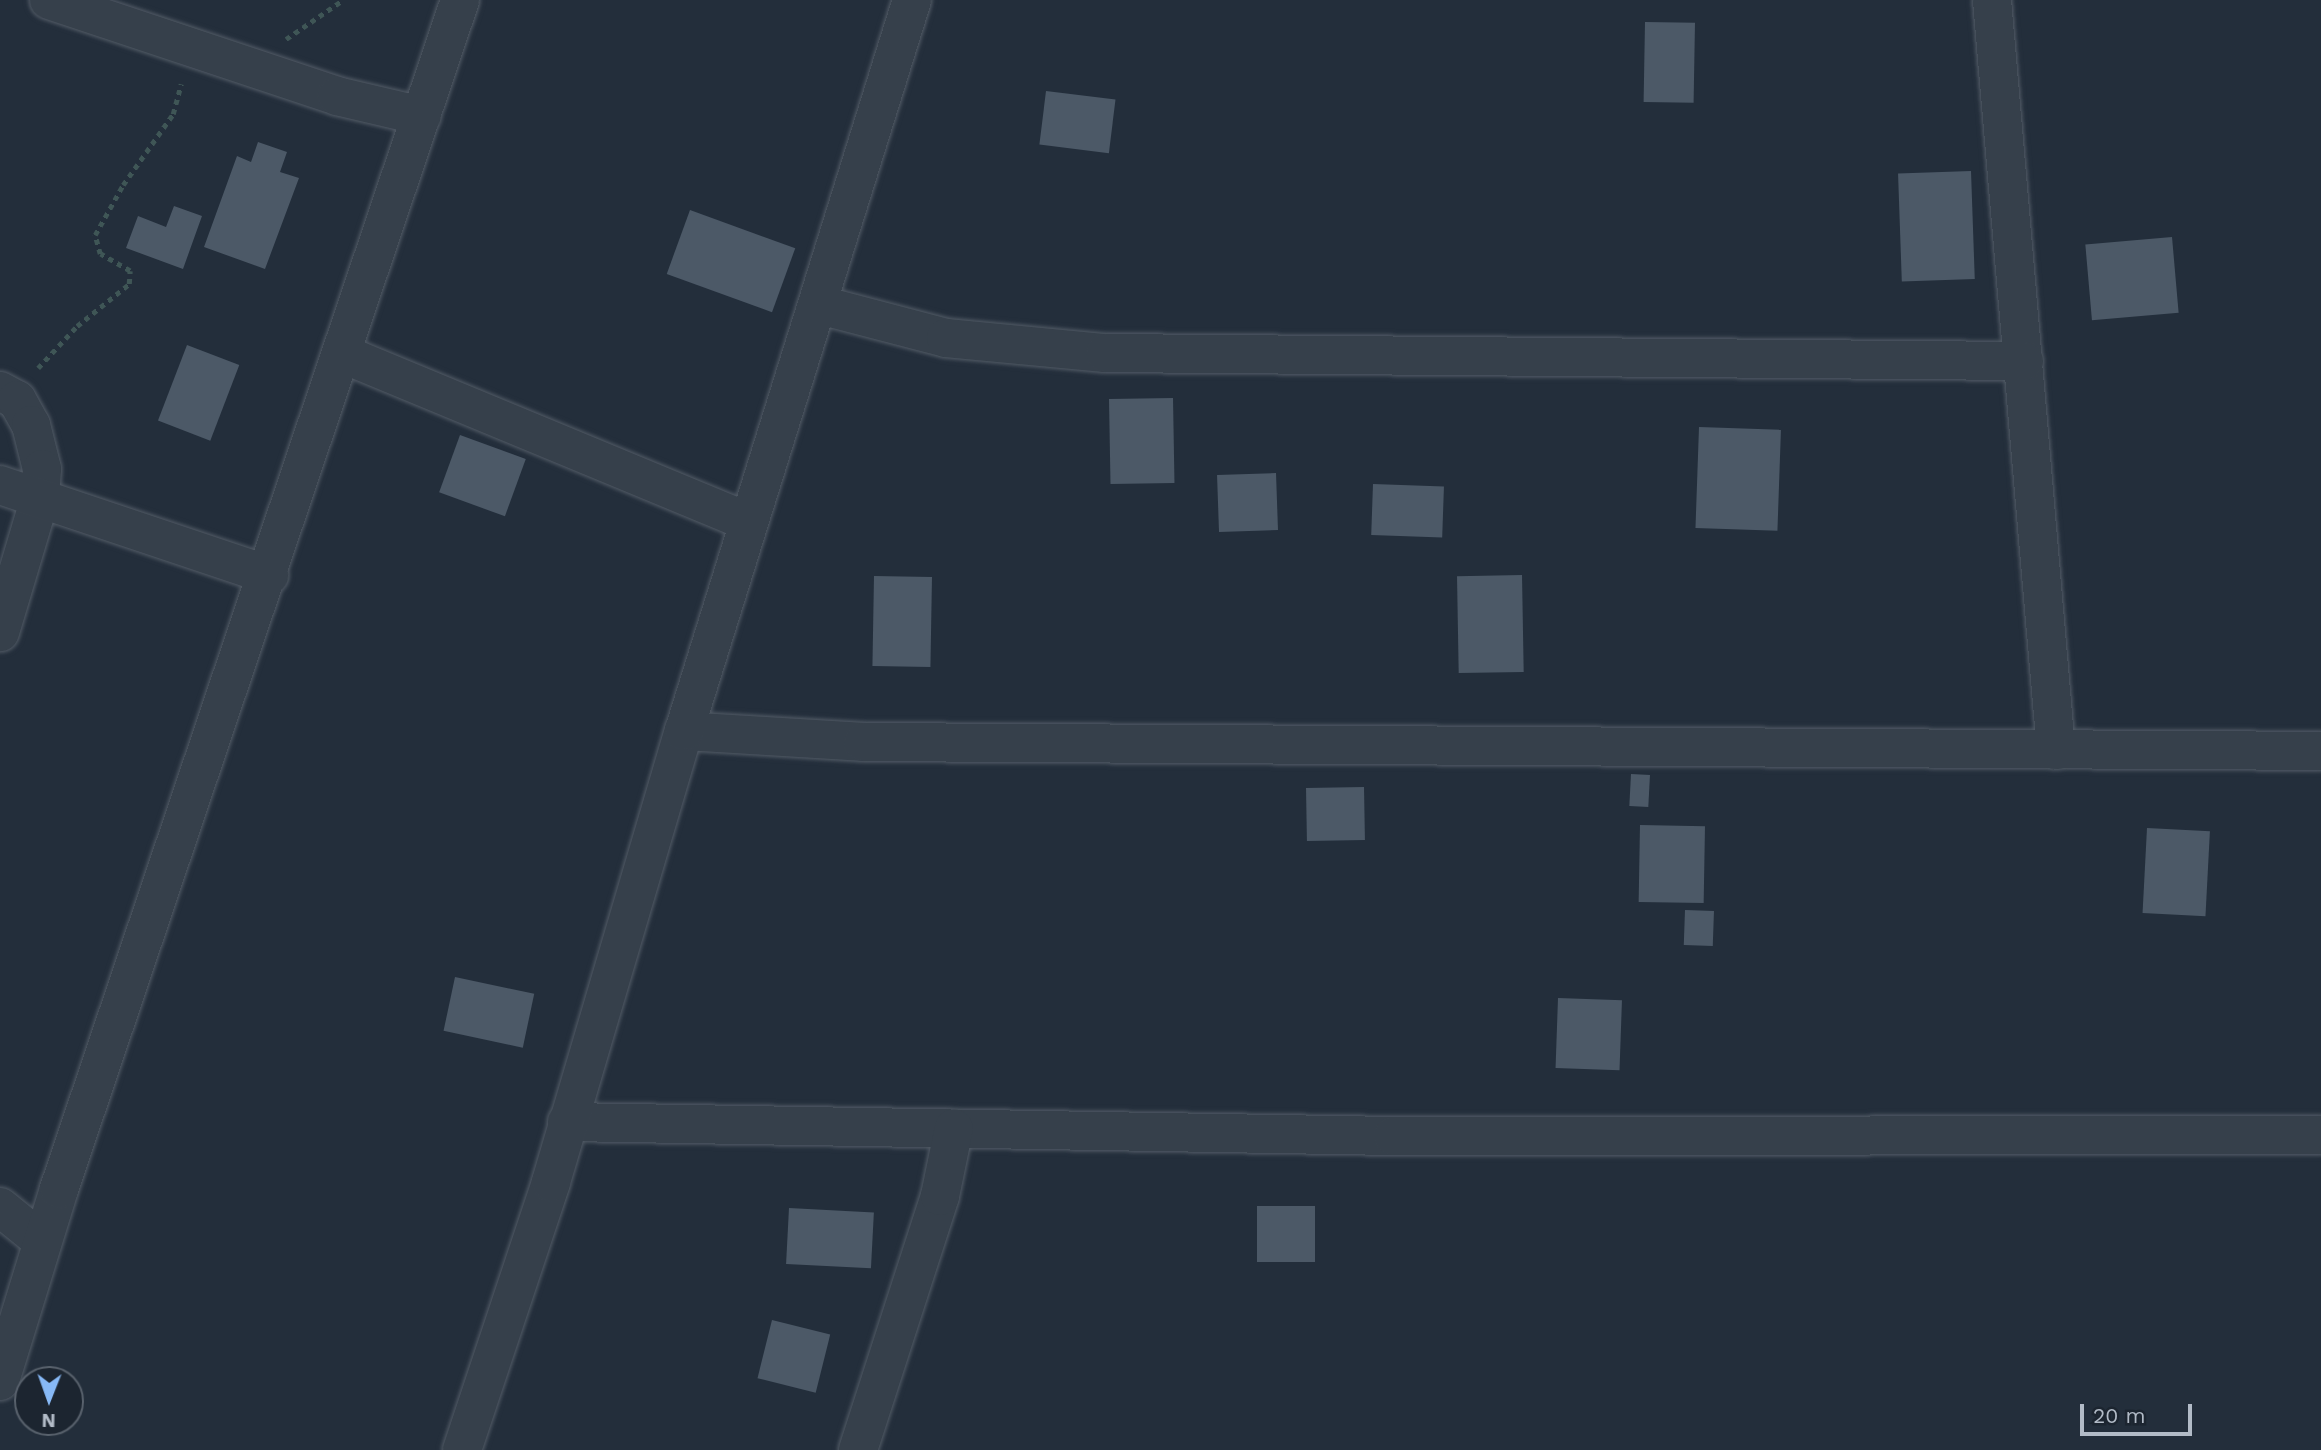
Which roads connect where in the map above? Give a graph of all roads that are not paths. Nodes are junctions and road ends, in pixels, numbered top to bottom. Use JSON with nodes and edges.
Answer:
{"nodes":[{"id":1,"x":49,"y":0,"type":"edge"},
{"id":2,"x":460,"y":0,"type":"edge"},
{"id":3,"x":912,"y":0,"type":"edge"},
{"id":4,"x":1992,"y":0,"type":"edge"},
{"id":5,"x":422,"y":116,"type":"junction"},
{"id":6,"x":820,"y":305,"type":"junction"},
{"id":7,"x":343,"y":354,"type":"junction"},
{"id":8,"x":2024,"y":360,"type":"junction"},
{"id":9,"x":8,"y":395,"type":"edge"},
{"id":10,"x":0,"y":485,"type":"edge"},
{"id":11,"x":40,"y":498,"type":"junction"},
{"id":12,"x":749,"y":522,"type":"junction"},
{"id":13,"x":268,"y":575,"type":"junction"},
{"id":14,"x":0,"y":632,"type":"edge"},
{"id":15,"x":684,"y":731,"type":"junction"},
{"id":16,"x":2056,"y":750,"type":"junction"},
{"id":17,"x":2321,"y":751,"type":"edge"},
{"id":18,"x":567,"y":1122,"type":"junction"},
{"id":19,"x":954,"y":1128,"type":"junction"},
{"id":20,"x":2321,"y":1135,"type":"edge"},
{"id":21,"x":0,"y":1208,"type":"edge"},
{"id":22,"x":42,"y":1241,"type":"junction"},
{"id":23,"x":0,"y":1381,"type":"edge"},
{"id":24,"x":462,"y":1450,"type":"edge"},
{"id":25,"x":859,"y":1450,"type":"edge"}],
"edges":[{"from":1,"to":5,"type":"street"},
{"from":2,"to":5,"type":"street"},
{"from":3,"to":6,"type":"street"},
{"from":4,"to":8,"type":"street"},
{"from":5,"to":7,"type":"street"},
{"from":6,"to":8,"type":"street"},
{"from":6,"to":12,"type":"street"},
{"from":7,"to":12,"type":"street"},
{"from":7,"to":13,"type":"street"},
{"from":8,"to":16,"type":"street"},
{"from":9,"to":11,"type":"street"},
{"from":10,"to":11,"type":"street"},
{"from":11,"to":13,"type":"street"},
{"from":11,"to":14,"type":"street"},
{"from":12,"to":15,"type":"street"},
{"from":13,"to":22,"type":"street"},
{"from":15,"to":16,"type":"street"},
{"from":15,"to":18,"type":"street"},
{"from":16,"to":17,"type":"street"},
{"from":18,"to":19,"type":"street"},
{"from":18,"to":24,"type":"street"},
{"from":19,"to":20,"type":"street"},
{"from":19,"to":25,"type":"street"},
{"from":21,"to":22,"type":"street"},
{"from":22,"to":23,"type":"street"}]}
